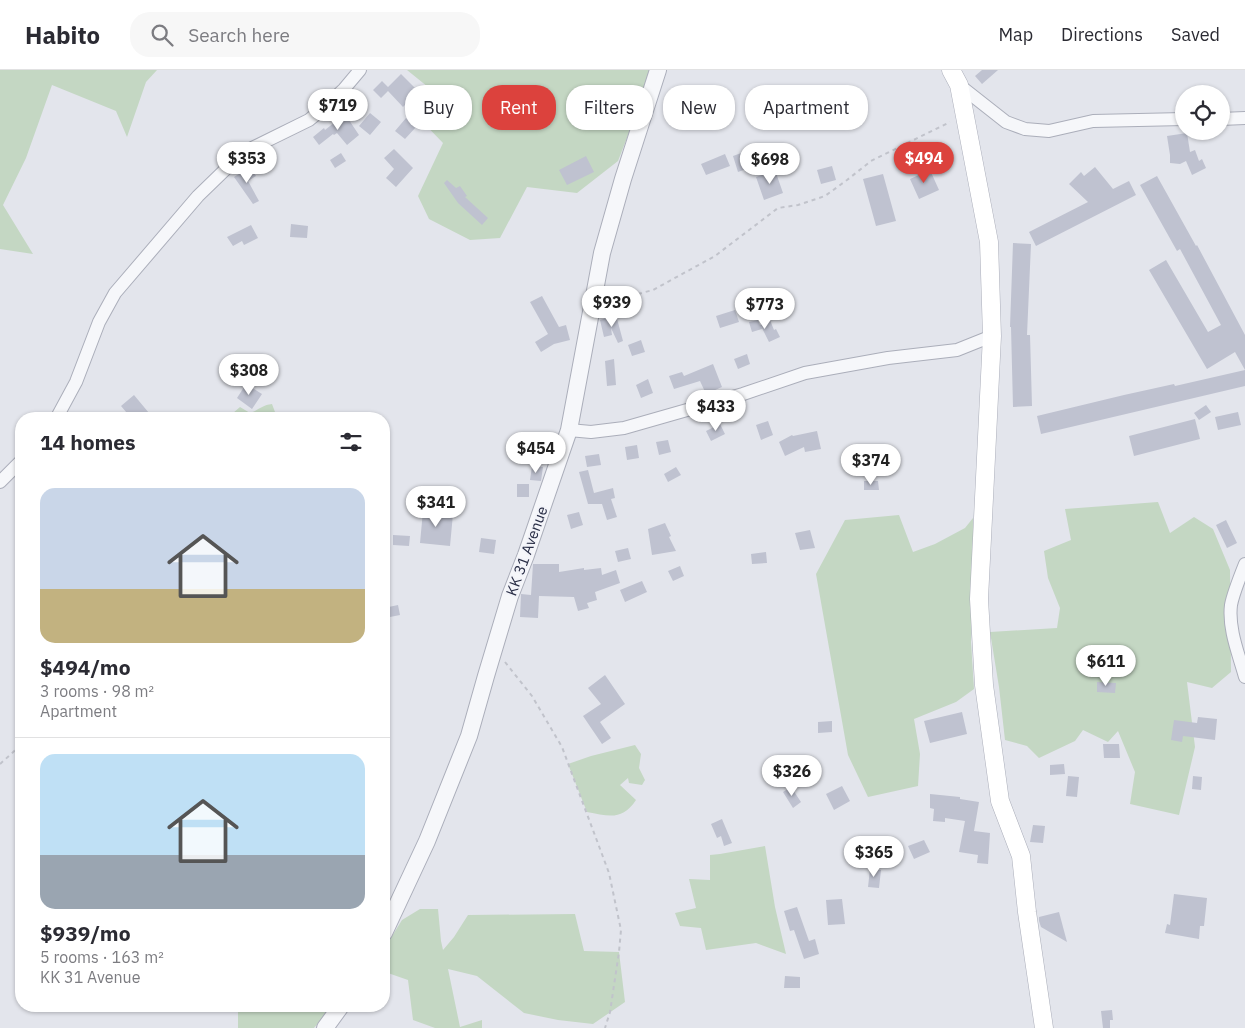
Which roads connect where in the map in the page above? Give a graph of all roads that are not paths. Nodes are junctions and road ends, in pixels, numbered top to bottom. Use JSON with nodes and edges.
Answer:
{"nodes":[{"id":1,"x":360,"y":70,"type":"edge"},
{"id":2,"x":658,"y":70,"type":"edge"},
{"id":3,"x":955,"y":78,"type":"edge"},
{"id":4,"x":1245,"y":118,"type":"edge"},
{"id":5,"x":1175,"y":119,"type":"edge"},
{"id":6,"x":1230,"y":119,"type":"edge"},
{"id":7,"x":992,"y":336,"type":"junction"},
{"id":8,"x":60,"y":412,"type":"edge"},
{"id":9,"x":569,"y":430,"type":"junction"},
{"id":10,"x":15,"y":467,"type":"edge"},
{"id":11,"x":0,"y":482,"type":"edge"},
{"id":12,"x":1245,"y":564,"type":"edge"},
{"id":13,"x":1245,"y":677,"type":"edge"},
{"id":14,"x":390,"y":920,"type":"edge"},
{"id":15,"x":336,"y":1012,"type":"edge"},
{"id":16,"x":325,"y":1028,"type":"edge"},
{"id":17,"x":1044,"y":1028,"type":"edge"}],
"edges":[{"from":1,"to":8,"type":"street"},
{"from":2,"to":9,"type":"street","name":"KK 31 Avenue"},
{"from":3,"to":5,"type":"street"},
{"from":3,"to":7,"type":"main road"},
{"from":4,"to":6,"type":"street"},
{"from":7,"to":9,"type":"street"},
{"from":7,"to":17,"type":"main road"},
{"from":9,"to":14,"type":"street","name":"KK 31 Avenue"},
{"from":10,"to":11,"type":"street"},
{"from":12,"to":13,"type":"street"},
{"from":15,"to":16,"type":"street"}]}
